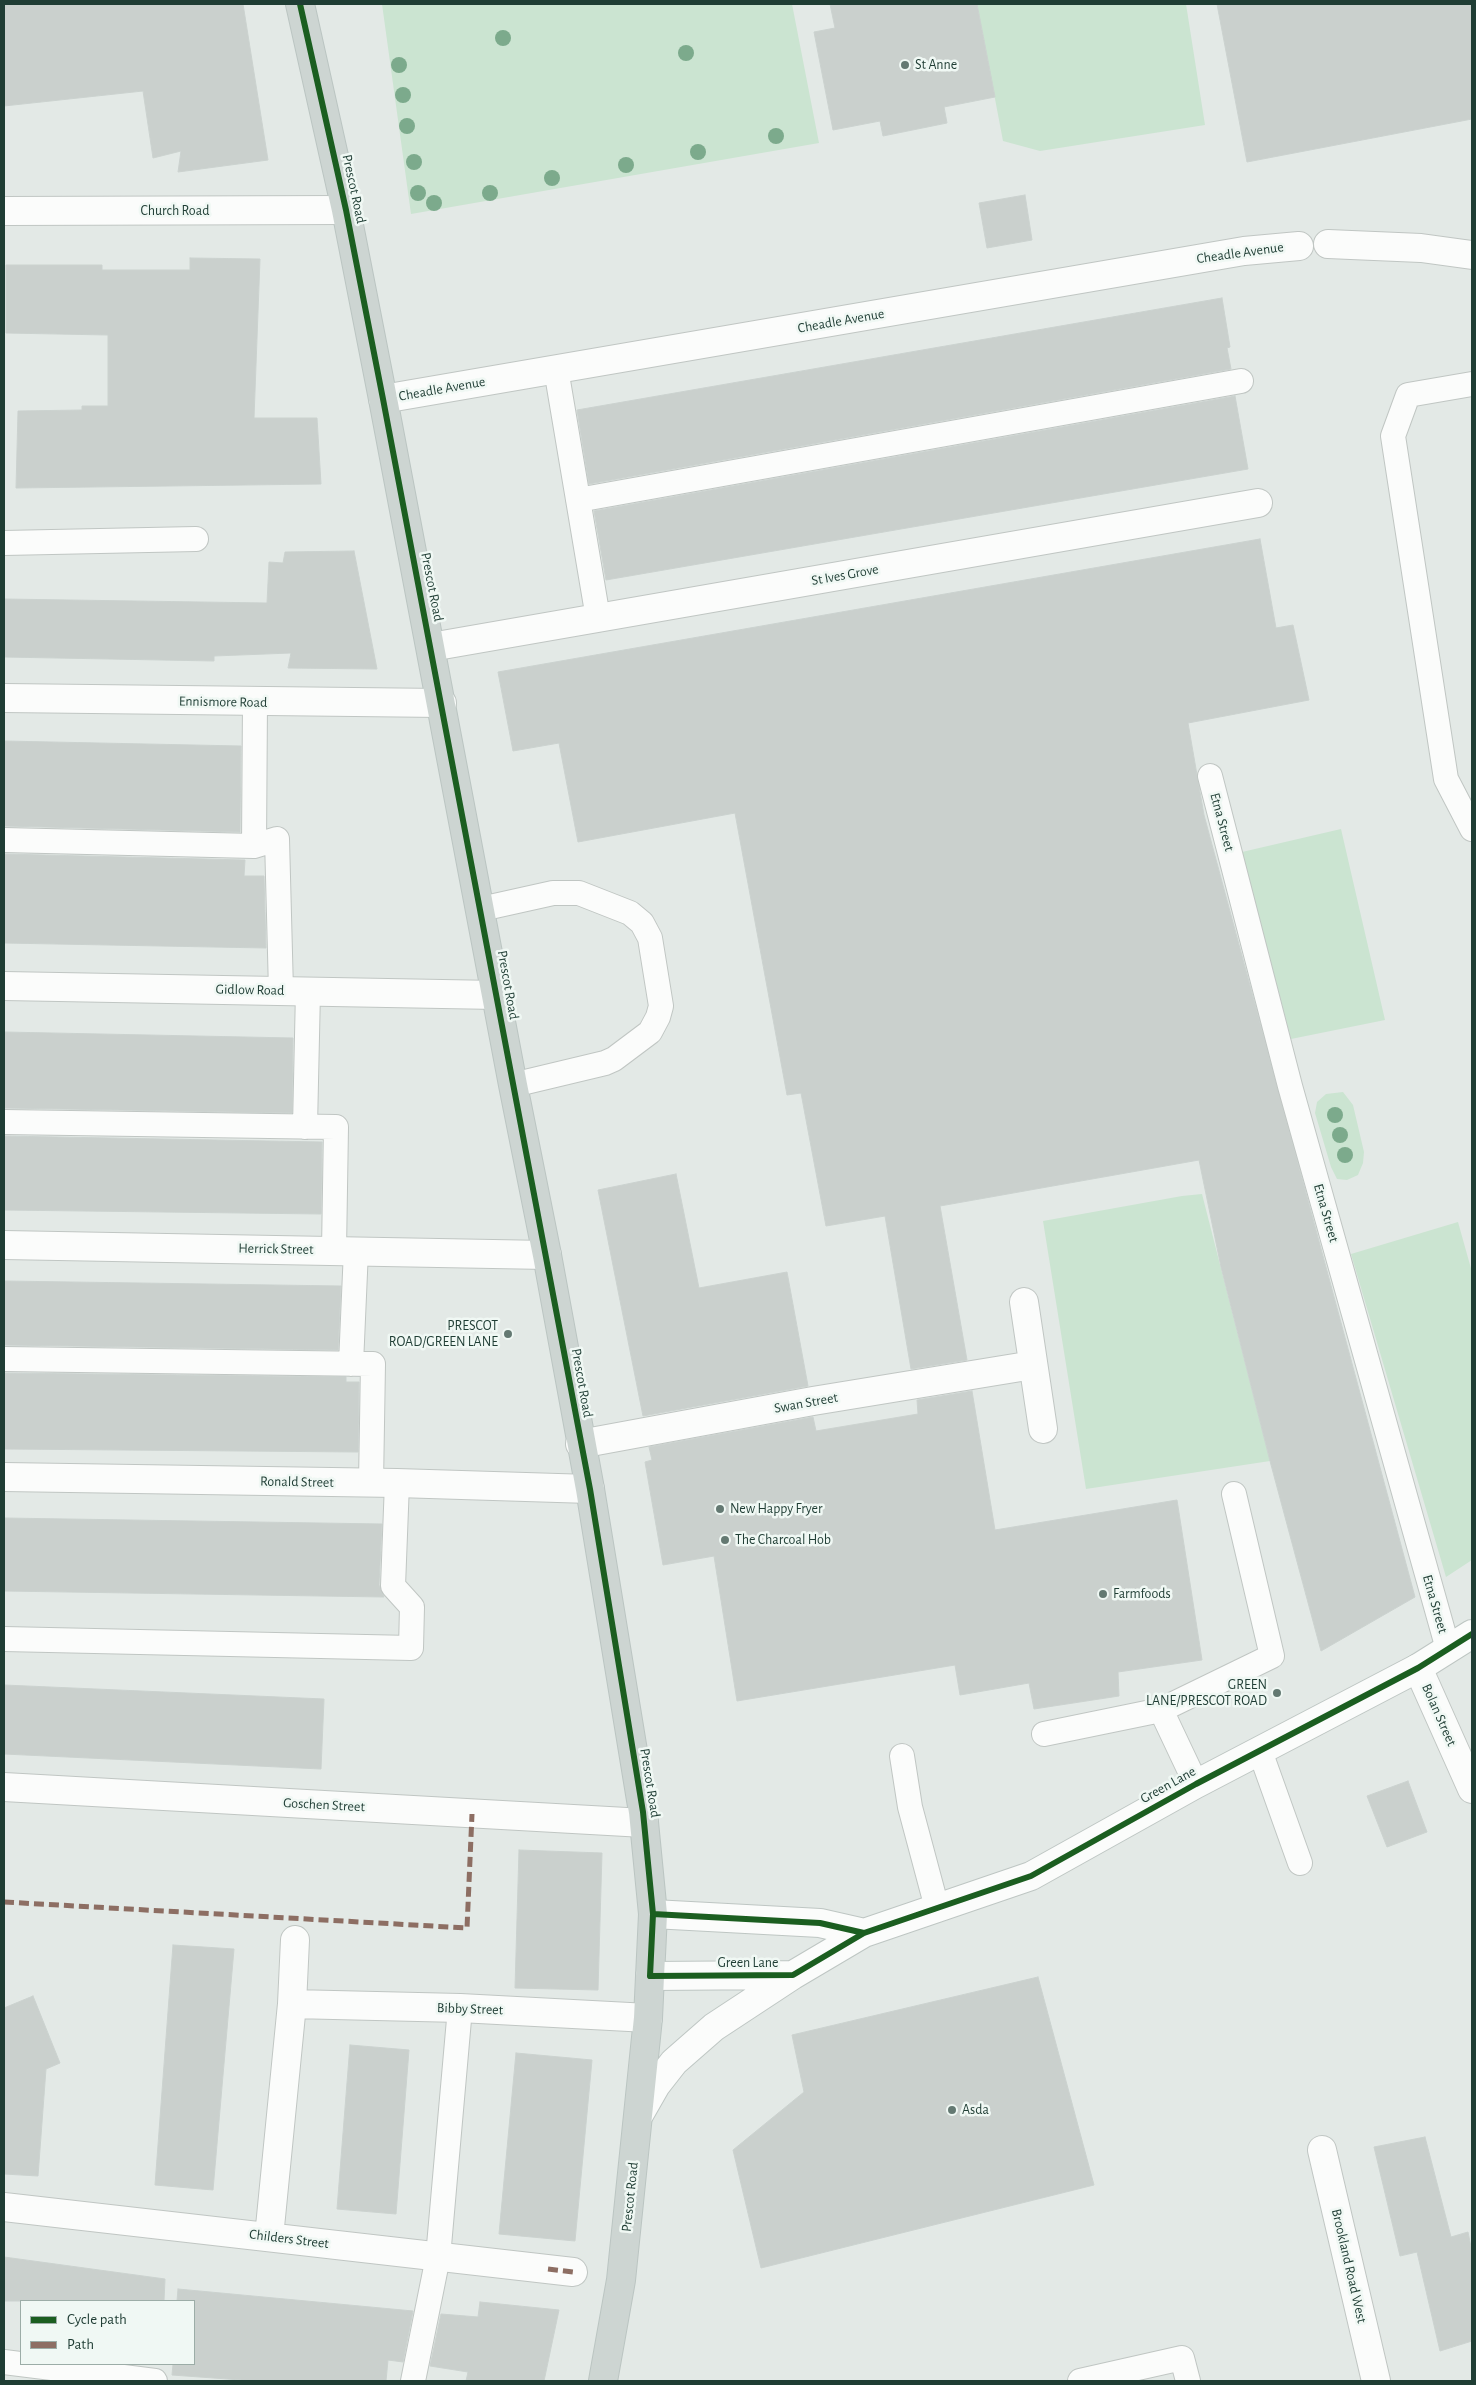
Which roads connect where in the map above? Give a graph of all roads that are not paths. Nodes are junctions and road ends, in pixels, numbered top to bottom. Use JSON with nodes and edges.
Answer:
{"nodes":[{"id":1,"x":300,"y":4,"type":"edge"},
{"id":2,"x":346,"y":210,"type":"junction"},
{"id":3,"x":4,"y":211,"type":"edge"},
{"id":4,"x":1328,"y":244,"type":"dead end"},
{"id":5,"x":1299,"y":246,"type":"dead end"},
{"id":6,"x":1472,"y":255,"type":"edge"},
{"id":7,"x":556,"y":369,"type":"junction"},
{"id":8,"x":1241,"y":381,"type":"dead end"},
{"id":9,"x":1472,"y":384,"type":"edge"},
{"id":10,"x":383,"y":399,"type":"junction"},
{"id":11,"x":578,"y":500,"type":"junction"},
{"id":12,"x":1258,"y":503,"type":"dead end"},
{"id":13,"x":196,"y":539,"type":"dead end"},
{"id":14,"x":4,"y":543,"type":"edge"},
{"id":15,"x":598,"y":618,"type":"junction"},
{"id":16,"x":431,"y":647,"type":"junction"},
{"id":17,"x":4,"y":698,"type":"edge"},
{"id":18,"x":256,"y":702,"type":"junction"},
{"id":19,"x":442,"y":703,"type":"junction"},
{"id":20,"x":1210,"y":776,"type":"dead end"},
{"id":21,"x":1472,"y":827,"type":"edge"},
{"id":22,"x":4,"y":840,"type":"edge"},
{"id":23,"x":254,"y":846,"type":"junction"},
{"id":24,"x":481,"y":909,"type":"junction"},
{"id":25,"x":4,"y":986,"type":"edge"},
{"id":26,"x":281,"y":991,"type":"junction"},
{"id":27,"x":308,"y":991,"type":"junction"},
{"id":28,"x":497,"y":995,"type":"junction"},
{"id":29,"x":512,"y":1085,"type":"junction"},
{"id":30,"x":4,"y":1122,"type":"edge"},
{"id":31,"x":305,"y":1127,"type":"junction"},
{"id":32,"x":4,"y":1245,"type":"edge"},
{"id":33,"x":345,"y":1250,"type":"junction"},
{"id":34,"x":547,"y":1255,"type":"junction"},
{"id":35,"x":1024,"y":1302,"type":"dead end"},
{"id":36,"x":4,"y":1358,"type":"edge"},
{"id":37,"x":351,"y":1364,"type":"junction"},
{"id":38,"x":1033,"y":1365,"type":"junction"},
{"id":39,"x":1043,"y":1428,"type":"dead end"},
{"id":40,"x":580,"y":1444,"type":"junction"},
{"id":41,"x":4,"y":1477,"type":"edge"},
{"id":42,"x":384,"y":1483,"type":"junction"},
{"id":43,"x":590,"y":1489,"type":"junction"},
{"id":44,"x":1234,"y":1494,"type":"dead end"},
{"id":45,"x":1472,"y":1634,"type":"edge"},
{"id":46,"x":4,"y":1639,"type":"edge"},
{"id":47,"x":1448,"y":1649,"type":"junction"},
{"id":48,"x":1418,"y":1668,"type":"junction"},
{"id":49,"x":1161,"y":1710,"type":"junction"},
{"id":50,"x":1044,"y":1734,"type":"dead end"},
{"id":51,"x":1260,"y":1751,"type":"junction"},
{"id":52,"x":902,"y":1756,"type":"dead end"},
{"id":53,"x":1196,"y":1784,"type":"junction"},
{"id":54,"x":4,"y":1787,"type":"edge"},
{"id":55,"x":1472,"y":1789,"type":"edge"},
{"id":56,"x":644,"y":1823,"type":"junction"},
{"id":57,"x":1300,"y":1863,"type":"dead end"},
{"id":58,"x":937,"y":1908,"type":"junction"},
{"id":59,"x":653,"y":1914,"type":"junction"},
{"id":60,"x":864,"y":1933,"type":"junction"},
{"id":61,"x":295,"y":1940,"type":"dead end"},
{"id":62,"x":793,"y":1975,"type":"junction"},
{"id":63,"x":650,"y":1976,"type":"junction"},
{"id":64,"x":292,"y":2004,"type":"junction"},
{"id":65,"x":460,"y":2008,"type":"junction"},
{"id":66,"x":648,"y":2018,"type":"junction"},
{"id":67,"x":640,"y":2113,"type":"junction"},
{"id":68,"x":1322,"y":2150,"type":"dead end"},
{"id":69,"x":4,"y":2207,"type":"edge"},
{"id":70,"x":269,"y":2237,"type":"junction"},
{"id":71,"x":438,"y":2257,"type":"junction"},
{"id":72,"x":561,"y":2270,"type":"dead end"},
{"id":73,"x":4,"y":2362,"type":"edge"},
{"id":74,"x":20,"y":2364,"type":"edge"},
{"id":75,"x":28,"y":2365,"type":"edge"},
{"id":76,"x":155,"y":2381,"type":"edge"},
{"id":77,"x":413,"y":2381,"type":"edge"},
{"id":78,"x":603,"y":2381,"type":"edge"},
{"id":79,"x":1080,"y":2381,"type":"edge"},
{"id":80,"x":1188,"y":2381,"type":"edge"},
{"id":81,"x":1376,"y":2381,"type":"edge"}],
"edges":[{"from":1,"to":2,"type":"main road","name":"Prescot Road"},
{"from":2,"to":3,"type":"street","name":"Church Road"},
{"from":2,"to":10,"type":"main road","name":"Prescot Road"},
{"from":4,"to":6,"type":"street"},
{"from":5,"to":7,"type":"street","name":"Cheadle Avenue"},
{"from":7,"to":10,"type":"street","name":"Cheadle Avenue"},
{"from":7,"to":11,"type":"lane"},
{"from":8,"to":11,"type":"lane"},
{"from":9,"to":21,"type":"lane"},
{"from":10,"to":16,"type":"main road","name":"Prescot Road"},
{"from":11,"to":15,"type":"lane"},
{"from":12,"to":15,"type":"street","name":"St Ives Grove"},
{"from":13,"to":14,"type":"lane"},
{"from":15,"to":16,"type":"street","name":"St Ives Grove"},
{"from":16,"to":19,"type":"main road","name":"Prescot Road"},
{"from":17,"to":18,"type":"street","name":"Ennismore Road"},
{"from":18,"to":19,"type":"street","name":"Ennismore Road"},
{"from":18,"to":23,"type":"lane"},
{"from":19,"to":24,"type":"main road","name":"Prescot Road"},
{"from":20,"to":47,"type":"lane","name":"Etna Street"},
{"from":22,"to":23,"type":"lane"},
{"from":23,"to":26,"type":"lane"},
{"from":24,"to":28,"type":"main road","name":"Prescot Road"},
{"from":24,"to":29,"type":"lane"},
{"from":25,"to":26,"type":"street","name":"Gidlow Road"},
{"from":26,"to":27,"type":"street","name":"Gidlow Road"},
{"from":27,"to":28,"type":"street","name":"Gidlow Road"},
{"from":27,"to":31,"type":"lane"},
{"from":28,"to":29,"type":"main road","name":"Prescot Road"},
{"from":29,"to":34,"type":"main road","name":"Prescot Road"},
{"from":30,"to":31,"type":"lane"},
{"from":31,"to":33,"type":"lane"},
{"from":32,"to":33,"type":"street","name":"Herrick Street"},
{"from":33,"to":34,"type":"street","name":"Herrick Street"},
{"from":33,"to":37,"type":"lane"},
{"from":34,"to":40,"type":"main road","name":"Prescot Road"},
{"from":35,"to":38,"type":"street"},
{"from":36,"to":37,"type":"lane"},
{"from":37,"to":42,"type":"lane"},
{"from":38,"to":39,"type":"street"},
{"from":38,"to":40,"type":"street","name":"Swan Street"},
{"from":40,"to":43,"type":"main road","name":"Prescot Road"},
{"from":41,"to":42,"type":"street","name":"Ronald Street"},
{"from":42,"to":43,"type":"street","name":"Ronald Street"},
{"from":42,"to":46,"type":"lane"},
{"from":43,"to":56,"type":"main road","name":"Prescot Road"},
{"from":44,"to":49,"type":"lane"},
{"from":45,"to":47,"type":"street","name":"Green Lane"},
{"from":47,"to":48,"type":"street","name":"Green Lane"},
{"from":48,"to":51,"type":"street","name":"Green Lane"},
{"from":48,"to":55,"type":"street","name":"Bolan Street"},
{"from":49,"to":50,"type":"lane"},
{"from":49,"to":53,"type":"lane"},
{"from":51,"to":53,"type":"street","name":"Green Lane"},
{"from":51,"to":57,"type":"lane"},
{"from":52,"to":58,"type":"lane"},
{"from":53,"to":58,"type":"street","name":"Green Lane"},
{"from":54,"to":56,"type":"street","name":"Goschen Street"},
{"from":56,"to":59,"type":"main road","name":"Prescot Road"},
{"from":58,"to":60,"type":"street","name":"Green Lane"},
{"from":59,"to":60,"type":"street"},
{"from":59,"to":63,"type":"main road","name":"Prescot Road"},
{"from":60,"to":62,"type":"street","name":"Green Lane"},
{"from":61,"to":64,"type":"street"},
{"from":62,"to":63,"type":"street","name":"Green Lane"},
{"from":62,"to":67,"type":"street"},
{"from":63,"to":66,"type":"main road","name":"Prescot Road"},
{"from":64,"to":65,"type":"street","name":"Bibby Street"},
{"from":64,"to":70,"type":"street"},
{"from":65,"to":66,"type":"street","name":"Bibby Street"},
{"from":65,"to":71,"type":"lane"},
{"from":66,"to":67,"type":"main road","name":"Prescot Road"},
{"from":67,"to":78,"type":"main road","name":"Prescot Road"},
{"from":68,"to":81,"type":"street","name":"Brookland Road West"},
{"from":69,"to":70,"type":"street","name":"Childers Street"},
{"from":70,"to":71,"type":"street","name":"Childers Street"},
{"from":71,"to":72,"type":"street","name":"Childers Street"},
{"from":71,"to":77,"type":"lane"},
{"from":73,"to":74,"type":"lane"},
{"from":75,"to":76,"type":"lane"},
{"from":79,"to":80,"type":"lane"}]}
